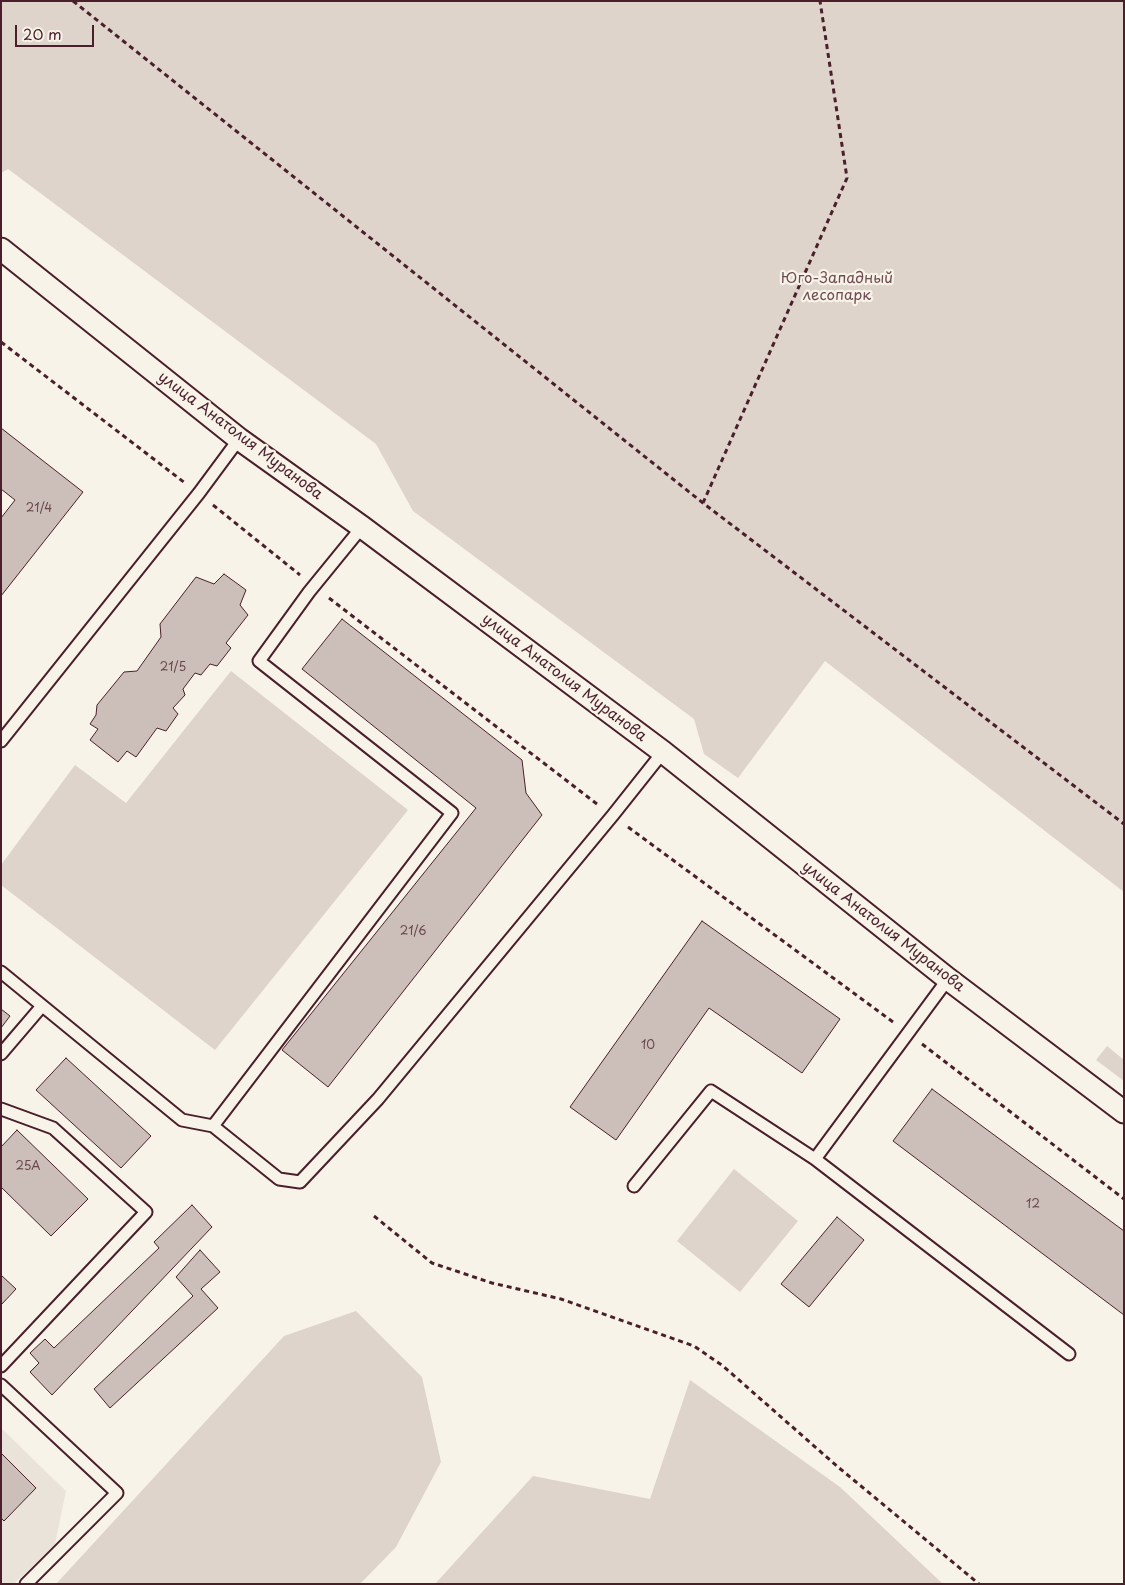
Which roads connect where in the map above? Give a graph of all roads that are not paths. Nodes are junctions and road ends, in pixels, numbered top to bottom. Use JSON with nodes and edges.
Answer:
{"nodes":[{"id":1,"x":1,"y":249,"type":"edge"},
{"id":2,"x":239,"y":439,"type":"junction"},
{"id":3,"x":362,"y":527,"type":"junction"},
{"id":4,"x":1,"y":741,"type":"edge"},
{"id":5,"x":663,"y":752,"type":"junction"},
{"id":6,"x":1,"y":972,"type":"edge"},
{"id":7,"x":948,"y":979,"type":"junction"},
{"id":8,"x":42,"y":1006,"type":"junction"},
{"id":9,"x":1,"y":1054,"type":"edge"},
{"id":10,"x":1,"y":1109,"type":"edge"},
{"id":11,"x":1124,"y":1112,"type":"edge"},
{"id":12,"x":213,"y":1126,"type":"junction"},
{"id":13,"x":815,"y":1159,"type":"junction"},
{"id":14,"x":634,"y":1186,"type":"dead end"},
{"id":15,"x":1069,"y":1354,"type":"dead end"},
{"id":16,"x":1,"y":1366,"type":"edge"},
{"id":17,"x":1,"y":1385,"type":"edge"},
{"id":18,"x":26,"y":1584,"type":"edge"}],
"edges":[{"from":1,"to":2,"type":"street","name":"улица Анатолия Муранова"},
{"from":2,"to":3,"type":"street","name":"улица Анатолия Муранова"},
{"from":2,"to":4,"type":"lane"},
{"from":3,"to":5,"type":"street","name":"улица Анатолия Муранова"},
{"from":3,"to":12,"type":"lane"},
{"from":5,"to":7,"type":"street","name":"улица Анатолия Муранова"},
{"from":5,"to":12,"type":"lane"},
{"from":6,"to":8,"type":"lane"},
{"from":7,"to":11,"type":"street","name":"улица Анатолия Муранова"},
{"from":7,"to":13,"type":"lane"},
{"from":8,"to":9,"type":"lane"},
{"from":8,"to":12,"type":"lane"},
{"from":10,"to":16,"type":"lane"},
{"from":13,"to":14,"type":"lane"},
{"from":13,"to":15,"type":"lane"},
{"from":17,"to":18,"type":"lane"}]}
